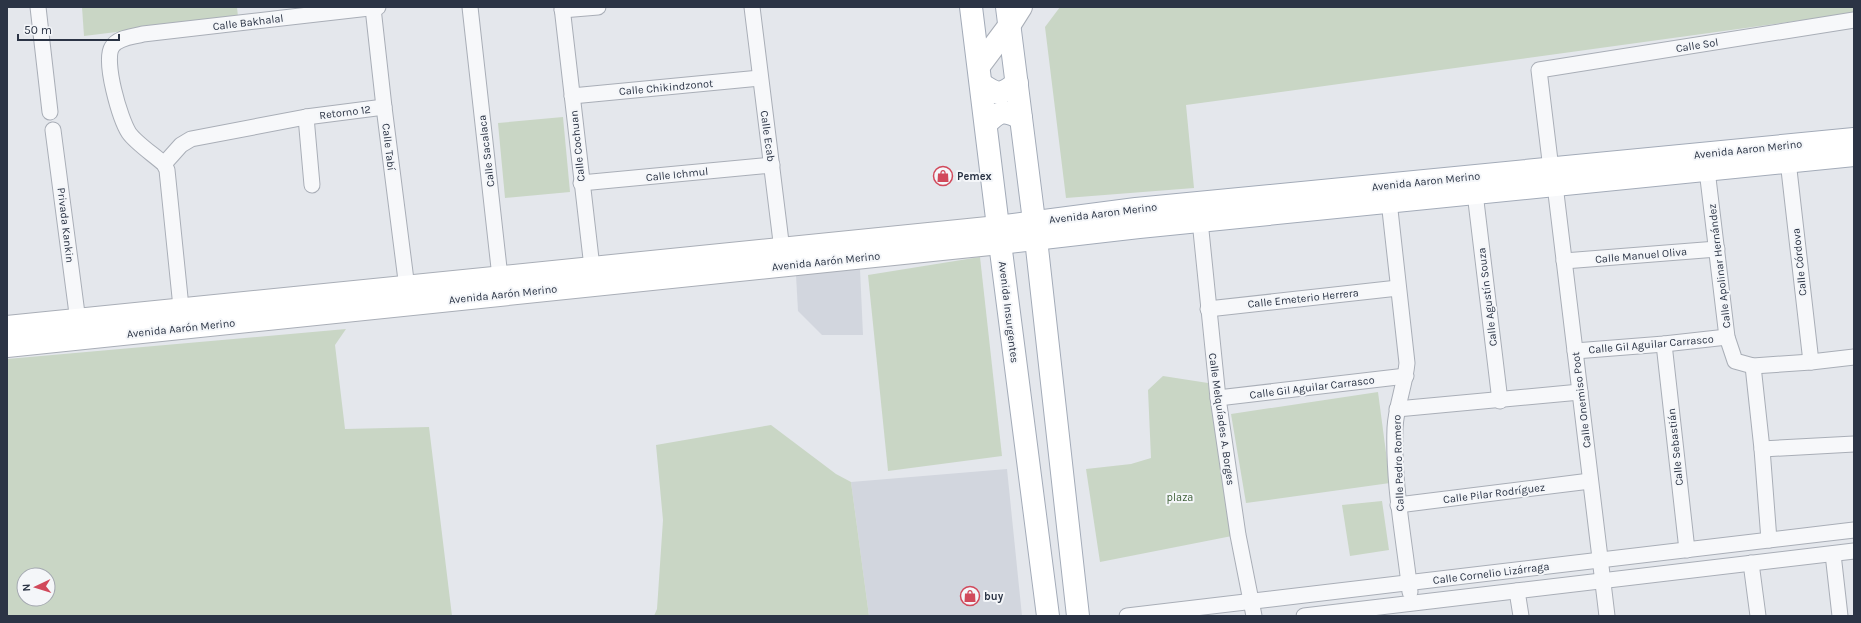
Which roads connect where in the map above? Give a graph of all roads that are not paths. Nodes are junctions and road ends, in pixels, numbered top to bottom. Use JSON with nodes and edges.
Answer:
{"nodes":[{"id":1,"x":38,"y":7,"type":"edge"},
{"id":2,"x":376,"y":7,"type":"edge"},
{"id":3,"x":470,"y":7,"type":"edge"},
{"id":4,"x":598,"y":7,"type":"edge"},
{"id":5,"x":752,"y":7,"type":"edge"},
{"id":6,"x":971,"y":7,"type":"edge"},
{"id":7,"x":1021,"y":7,"type":"edge"},
{"id":8,"x":1037,"y":7,"type":"edge"},
{"id":9,"x":562,"y":9,"type":"edge"},
{"id":10,"x":1854,"y":20,"type":"edge"},
{"id":11,"x":1009,"y":25,"type":"edge"},
{"id":12,"x":1539,"y":70,"type":"joint"},
{"id":13,"x":980,"y":75,"type":"junction"},
{"id":14,"x":760,"y":78,"type":"junction"},
{"id":15,"x":1017,"y":83,"type":"junction"},
{"id":16,"x":572,"y":96,"type":"junction"},
{"id":17,"x":384,"y":107,"type":"junction"},
{"id":18,"x":50,"y":112,"type":"dead end"},
{"id":19,"x":306,"y":117,"type":"junction"},
{"id":20,"x":1021,"y":118,"type":"junction"},
{"id":21,"x":986,"y":124,"type":"junction"},
{"id":22,"x":54,"y":130,"type":"dead end"},
{"id":23,"x":1854,"y":139,"type":"edge"},
{"id":24,"x":1854,"y":155,"type":"edge"},
{"id":25,"x":1788,"y":161,"type":"junction"},
{"id":26,"x":164,"y":164,"type":"junction"},
{"id":27,"x":772,"y":165,"type":"junction"},
{"id":28,"x":1707,"y":170,"type":"junction"},
{"id":29,"x":1553,"y":177,"type":"junction"},
{"id":30,"x":581,"y":183,"type":"junction"},
{"id":31,"x":312,"y":185,"type":"dead end"},
{"id":32,"x":1388,"y":193,"type":"junction"},
{"id":33,"x":1475,"y":193,"type":"junction"},
{"id":34,"x":1199,"y":212,"type":"junction"},
{"id":35,"x":1035,"y":230,"type":"junction"},
{"id":36,"x":999,"y":235,"type":"junction"},
{"id":37,"x":1717,"y":249,"type":"junction"},
{"id":38,"x":783,"y":257,"type":"junction"},
{"id":39,"x":1564,"y":261,"type":"junction"},
{"id":40,"x":593,"y":276,"type":"junction"},
{"id":41,"x":501,"y":286,"type":"junction"},
{"id":42,"x":1398,"y":288,"type":"junction"},
{"id":43,"x":408,"y":295,"type":"junction"},
{"id":44,"x":1208,"y":309,"type":"junction"},
{"id":45,"x":182,"y":318,"type":"junction"},
{"id":46,"x":7,"y":327,"type":"edge"},
{"id":47,"x":79,"y":329,"type":"junction"},
{"id":48,"x":1728,"y":337,"type":"junction"},
{"id":49,"x":1664,"y":344,"type":"junction"},
{"id":50,"x":7,"y":346,"type":"edge"},
{"id":51,"x":1575,"y":351,"type":"junction"},
{"id":52,"x":1854,"y":357,"type":"edge"},
{"id":53,"x":1811,"y":362,"type":"junction"},
{"id":54,"x":1753,"y":366,"type":"junction"},
{"id":55,"x":1406,"y":376,"type":"junction"},
{"id":56,"x":1580,"y":392,"type":"junction"},
{"id":57,"x":1218,"y":398,"type":"junction"},
{"id":58,"x":1500,"y":401,"type":"junction"},
{"id":59,"x":1396,"y":409,"type":"junction"},
{"id":60,"x":1854,"y":444,"type":"edge"},
{"id":61,"x":1762,"y":449,"type":"junction"},
{"id":62,"x":1590,"y":481,"type":"junction"},
{"id":63,"x":1398,"y":505,"type":"junction"},
{"id":64,"x":1854,"y":530,"type":"edge"},
{"id":65,"x":1769,"y":540,"type":"junction"},
{"id":66,"x":1687,"y":550,"type":"junction"},
{"id":67,"x":1854,"y":551,"type":"edge"},
{"id":68,"x":1833,"y":554,"type":"junction"},
{"id":69,"x":1601,"y":560,"type":"junction"},
{"id":70,"x":1751,"y":563,"type":"junction"},
{"id":71,"x":1603,"y":581,"type":"junction"},
{"id":72,"x":1409,"y":583,"type":"junction"},
{"id":73,"x":1518,"y":591,"type":"junction"},
{"id":74,"x":1412,"y":603,"type":"junction"},
{"id":75,"x":1252,"y":609,"type":"edge"},
{"id":76,"x":1048,"y":616,"type":"edge"},
{"id":77,"x":1078,"y":616,"type":"edge"},
{"id":78,"x":1127,"y":616,"type":"edge"},
{"id":79,"x":1304,"y":616,"type":"edge"},
{"id":80,"x":1521,"y":616,"type":"edge"},
{"id":81,"x":1607,"y":616,"type":"edge"},
{"id":82,"x":1758,"y":616,"type":"edge"},
{"id":83,"x":1840,"y":616,"type":"edge"}],
"edges":[{"from":1,"to":18,"type":"street"},
{"from":2,"to":17,"type":"street","name":"Calle Tabí"},
{"from":2,"to":26,"type":"street","name":"Calle Bakhalal"},
{"from":3,"to":41,"type":"street","name":"Calle Sacalaca"},
{"from":4,"to":9,"type":"street"},
{"from":5,"to":14,"type":"street","name":"Calle Ecab"},
{"from":6,"to":13,"type":"main road","name":"Avenida Insurgentes"},
{"from":7,"to":11,"type":"main road"},
{"from":8,"to":11,"type":"main road"},
{"from":9,"to":16,"type":"street","name":"Calle Cochuan"},
{"from":10,"to":12,"type":"street","name":"Calle Sol"},
{"from":11,"to":13,"type":"main road"},
{"from":11,"to":15,"type":"main road"},
{"from":12,"to":29,"type":"street","name":"Calle Onemiso Poot"},
{"from":13,"to":15,"type":"main road"},
{"from":13,"to":21,"type":"main road","name":"Avenida Insurgentes"},
{"from":14,"to":16,"type":"street","name":"Calle Chikindzonot"},
{"from":14,"to":27,"type":"street","name":"Calle Ecab"},
{"from":15,"to":20,"type":"main road"},
{"from":16,"to":30,"type":"street","name":"Calle Cochuan"},
{"from":17,"to":19,"type":"street","name":"Retorno 12"},
{"from":17,"to":43,"type":"street","name":"Calle Tabí"},
{"from":19,"to":26,"type":"street","name":"Retorno 12"},
{"from":19,"to":31,"type":"street"},
{"from":20,"to":21,"type":"main road"},
{"from":20,"to":35,"type":"main road"},
{"from":21,"to":36,"type":"main road","name":"Avenida Insurgentes"},
{"from":22,"to":47,"type":"street","name":"Privada Kankin"},
{"from":23,"to":29,"type":"main road","name":"Avenida Aaron Merino"},
{"from":24,"to":25,"type":"main road","name":"Avenida Aaron Merino"},
{"from":25,"to":28,"type":"main road","name":"Avenida Aaron Merino"},
{"from":25,"to":53,"type":"street","name":"Calle Córdova"},
{"from":26,"to":45,"type":"street"},
{"from":27,"to":30,"type":"street","name":"Calle Ichmul"},
{"from":27,"to":38,"type":"street","name":"Calle Ecab"},
{"from":28,"to":29,"type":"main road","name":"Avenida Aaron Merino"},
{"from":28,"to":37,"type":"street","name":"Calle Apolinar Hernández"},
{"from":29,"to":32,"type":"main road","name":"Avenida Aaron Merino"},
{"from":29,"to":33,"type":"main road","name":"Avenida Aaron Merino"},
{"from":29,"to":39,"type":"street","name":"Calle Onemiso Poot"},
{"from":30,"to":40,"type":"street","name":"Calle Cochuan"},
{"from":32,"to":33,"type":"main road","name":"Avenida Aaron Merino"},
{"from":32,"to":34,"type":"main road","name":"Avenida Aaron Merino"},
{"from":32,"to":42,"type":"street","name":"Calle Pedro Romero"},
{"from":33,"to":58,"type":"street","name":"Calle Agustín Souza"},
{"from":34,"to":35,"type":"main road","name":"Avenida Aaron Merino"},
{"from":34,"to":44,"type":"street","name":"Calle Melquíades A. Borges"},
{"from":35,"to":36,"type":"main road","name":"Avenida Aaron Merino"},
{"from":35,"to":77,"type":"main road"},
{"from":36,"to":38,"type":"main road","name":"Avenida Aarón Merino"},
{"from":36,"to":76,"type":"main road","name":"Avenida Insurgentes"},
{"from":37,"to":39,"type":"street","name":"Calle Manuel Oliva"},
{"from":37,"to":48,"type":"street","name":"Calle Apolinar Hernández"},
{"from":38,"to":40,"type":"main road","name":"Avenida Aarón Merino"},
{"from":39,"to":51,"type":"street","name":"Calle Onemiso Poot"},
{"from":40,"to":41,"type":"main road","name":"Avenida Aarón Merino"},
{"from":41,"to":43,"type":"main road","name":"Avenida Aarón Merino"},
{"from":42,"to":44,"type":"street","name":"Calle Emeterio Herrera"},
{"from":42,"to":55,"type":"street","name":"Calle Pedro Romero"},
{"from":43,"to":45,"type":"main road","name":"Avenida Aarón Merino"},
{"from":44,"to":57,"type":"street","name":"Calle Melquíades A. Borges"},
{"from":45,"to":47,"type":"main road","name":"Avenida Aarón Merino"},
{"from":46,"to":47,"type":"main road","name":"Avenida Aarón Merino"},
{"from":47,"to":50,"type":"main road","name":"Avenida Aarón Merino"},
{"from":48,"to":49,"type":"street","name":"Calle Gil Aguilar Carrasco"},
{"from":48,"to":54,"type":"street","name":"Calle Apolinar Hernández"},
{"from":49,"to":51,"type":"street","name":"Calle Gil Aguilar Carrasco"},
{"from":49,"to":66,"type":"street","name":"Calle Sebastián"},
{"from":51,"to":56,"type":"street","name":"Calle Onemiso Poot"},
{"from":52,"to":53,"type":"street"},
{"from":53,"to":54,"type":"street"},
{"from":54,"to":61,"type":"street"},
{"from":55,"to":57,"type":"street","name":"Calle Gil Aguilar Carrasco"},
{"from":55,"to":59,"type":"street","name":"Calle Pedro Romero"},
{"from":56,"to":58,"type":"street"},
{"from":56,"to":62,"type":"street","name":"Calle Onemiso Poot"},
{"from":57,"to":75,"type":"street","name":"Calle Melquíades A. Borges"},
{"from":58,"to":59,"type":"street"},
{"from":59,"to":63,"type":"street","name":"Calle Pedro Romero"},
{"from":60,"to":61,"type":"street"},
{"from":61,"to":65,"type":"street"},
{"from":62,"to":63,"type":"street","name":"Calle Pilar Rodríguez"},
{"from":62,"to":69,"type":"street","name":"Calle Onemiso Poot"},
{"from":63,"to":72,"type":"street","name":"Calle Pedro Romero"},
{"from":64,"to":65,"type":"street","name":"Calle Cornelio Lizárraga"},
{"from":65,"to":66,"type":"street","name":"Calle Cornelio Lizárraga"},
{"from":66,"to":69,"type":"street","name":"Calle Cornelio Lizárraga"},
{"from":67,"to":68,"type":"street","name":"Calle Cornelio Lizárraga"},
{"from":68,"to":70,"type":"street","name":"Calle Cornelio Lizárraga"},
{"from":68,"to":83,"type":"street"},
{"from":69,"to":71,"type":"street","name":"Calle Onemiso Poot"},
{"from":69,"to":72,"type":"street","name":"Calle Cornelio Lizárraga"},
{"from":70,"to":71,"type":"street","name":"Calle Cornelio Lizárraga"},
{"from":70,"to":82,"type":"street"},
{"from":71,"to":73,"type":"street","name":"Calle Cornelio Lizárraga"},
{"from":71,"to":81,"type":"street","name":"Calle Onemiso Poot"},
{"from":72,"to":74,"type":"street","name":"Calle Pedro Romero"},
{"from":72,"to":75,"type":"street","name":"Calle Cornelio Lizárraga"},
{"from":73,"to":74,"type":"street","name":"Calle Cornelio Lizárraga"},
{"from":73,"to":80,"type":"street"},
{"from":74,"to":79,"type":"street","name":"Calle Cornelio Lizárraga"},
{"from":75,"to":78,"type":"street","name":"Calle Cornelio Lizárraga"}]}
